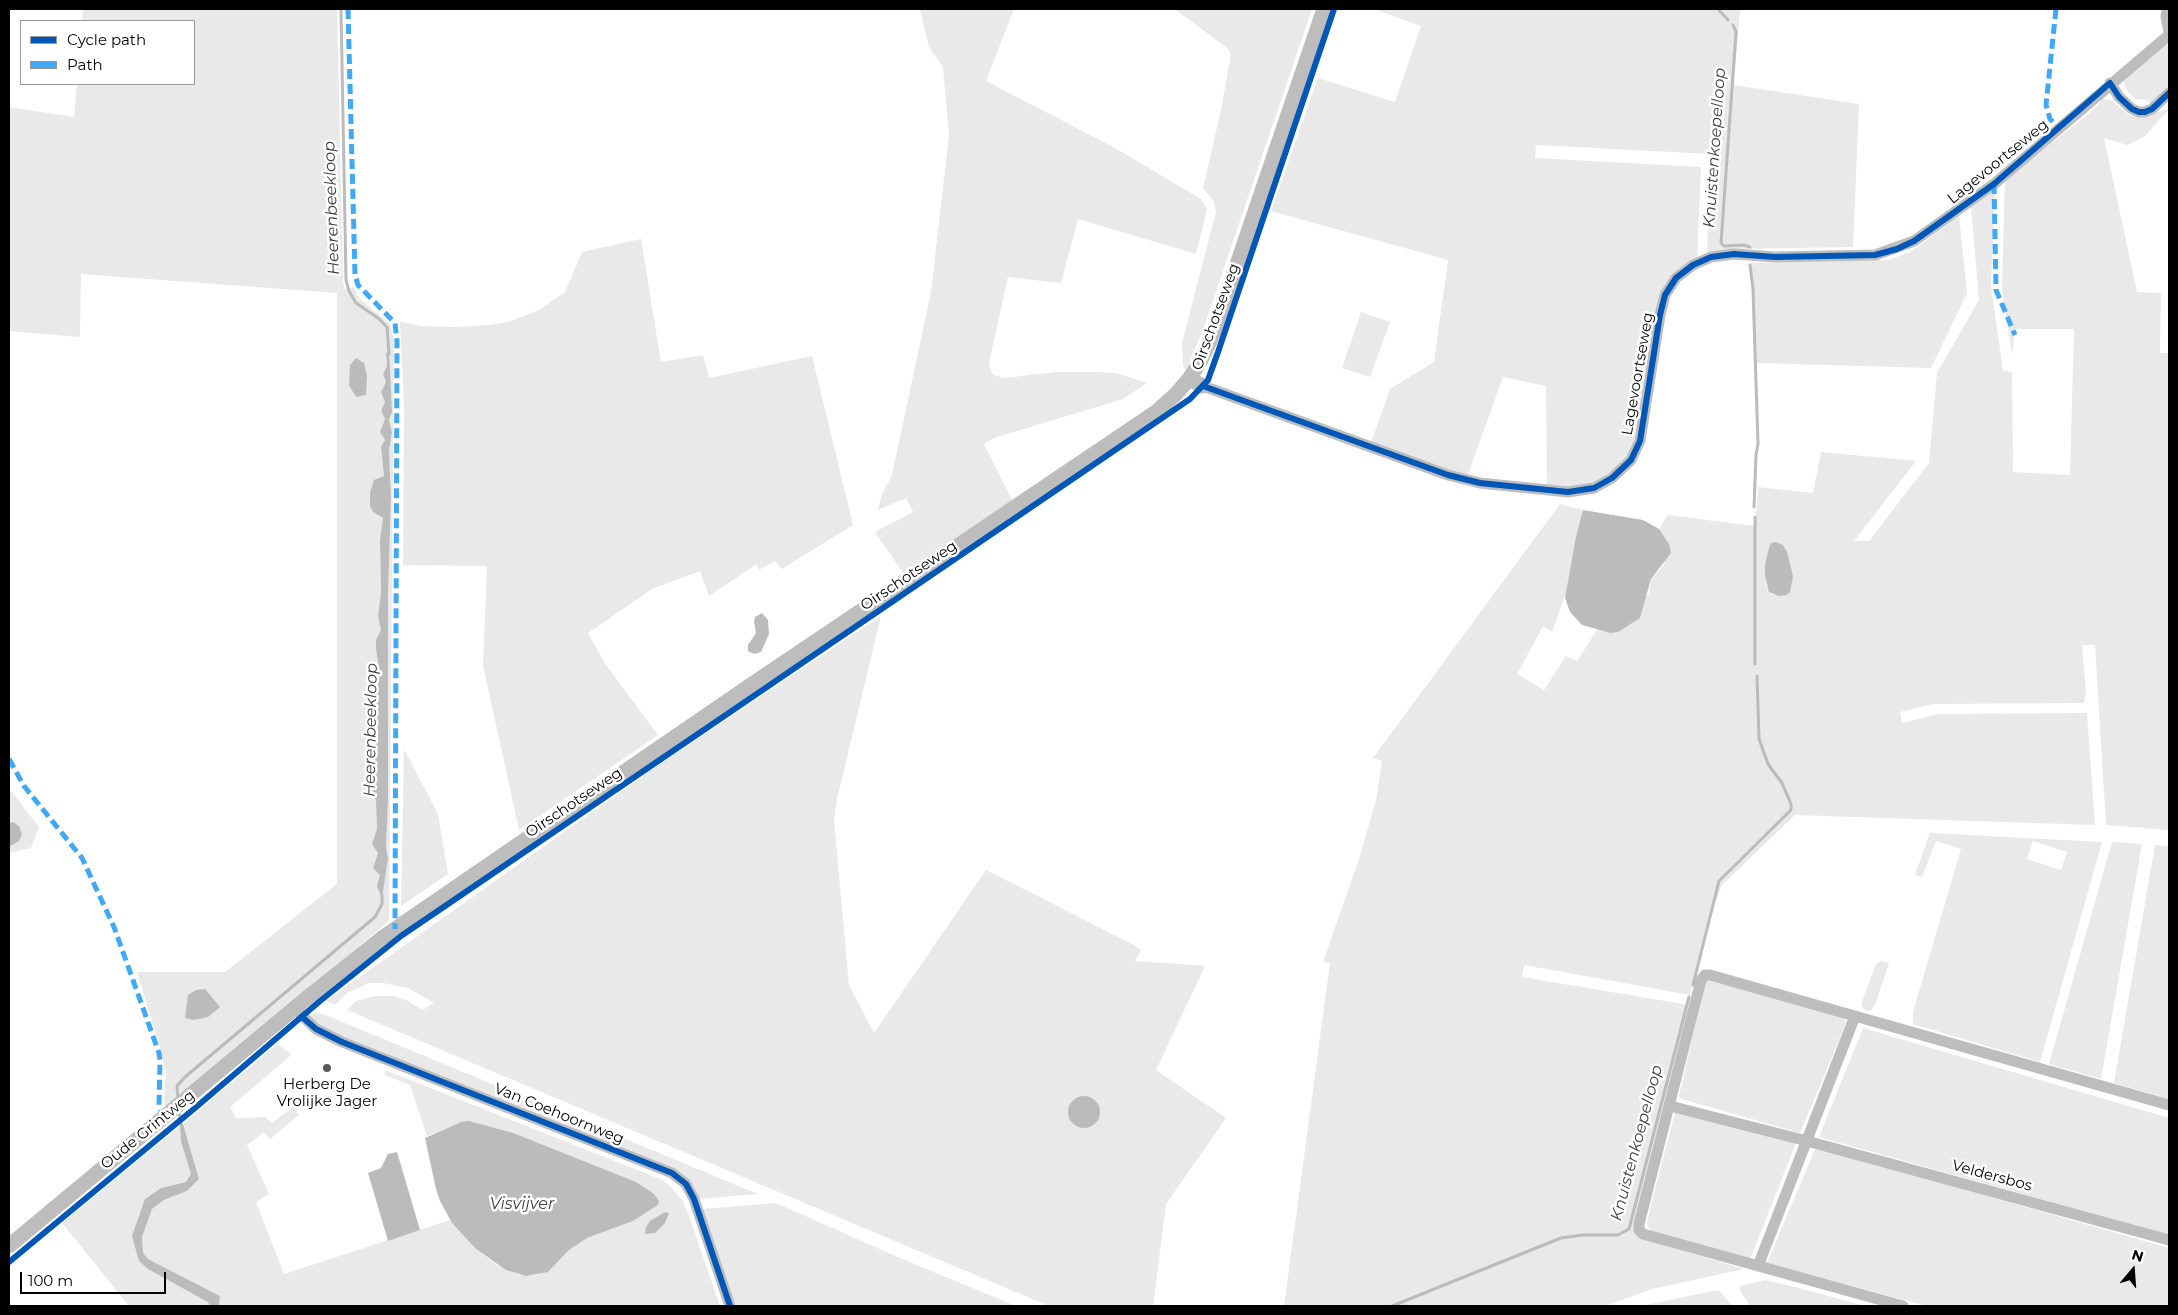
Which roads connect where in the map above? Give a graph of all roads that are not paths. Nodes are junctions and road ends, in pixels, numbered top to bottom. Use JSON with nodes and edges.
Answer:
{"nodes":[{"id":1,"x":1324,"y":9,"type":"edge"},
{"id":2,"x":2167,"y":9,"type":"edge"},
{"id":3,"x":2169,"y":33,"type":"edge"},
{"id":4,"x":2110,"y":84,"type":"junction"},
{"id":5,"x":2169,"y":93,"type":"edge"},
{"id":6,"x":1189,"y":379,"type":"junction"},
{"id":7,"x":1203,"y":386,"type":"joint"},
{"id":8,"x":294,"y":1008,"type":"junction"},
{"id":9,"x":1855,"y":1016,"type":"junction"},
{"id":10,"x":2169,"y":1105,"type":"edge"},
{"id":11,"x":1670,"y":1106,"type":"junction"},
{"id":12,"x":1808,"y":1141,"type":"junction"},
{"id":13,"x":2169,"y":1240,"type":"edge"},
{"id":14,"x":9,"y":1246,"type":"edge"},
{"id":15,"x":1758,"y":1266,"type":"junction"},
{"id":16,"x":730,"y":1306,"type":"edge"},
{"id":17,"x":1903,"y":1306,"type":"edge"}],
"edges":[{"from":1,"to":6,"type":"street","name":"Oirschotseweg"},
{"from":2,"to":3,"type":"street","name":"Lagevoortseweg"},
{"from":3,"to":4,"type":"street","name":"Lagevoortseweg"},
{"from":4,"to":5,"type":"street"},
{"from":4,"to":7,"type":"street","name":"Lagevoortseweg"},
{"from":6,"to":7,"type":"street","name":"Lagevoortseweg"},
{"from":6,"to":8,"type":"street","name":"Oirschotseweg"},
{"from":8,"to":14,"type":"street","name":"Oude Grintweg"},
{"from":8,"to":16,"type":"street","name":"Van Coehoornweg"},
{"from":9,"to":10,"type":"street"},
{"from":9,"to":11,"type":"street"},
{"from":9,"to":12,"type":"street"},
{"from":11,"to":12,"type":"street","name":"Veldersbos"},
{"from":11,"to":15,"type":"street"},
{"from":12,"to":13,"type":"street","name":"Veldersbos"},
{"from":12,"to":15,"type":"street"},
{"from":15,"to":17,"type":"street"}]}
